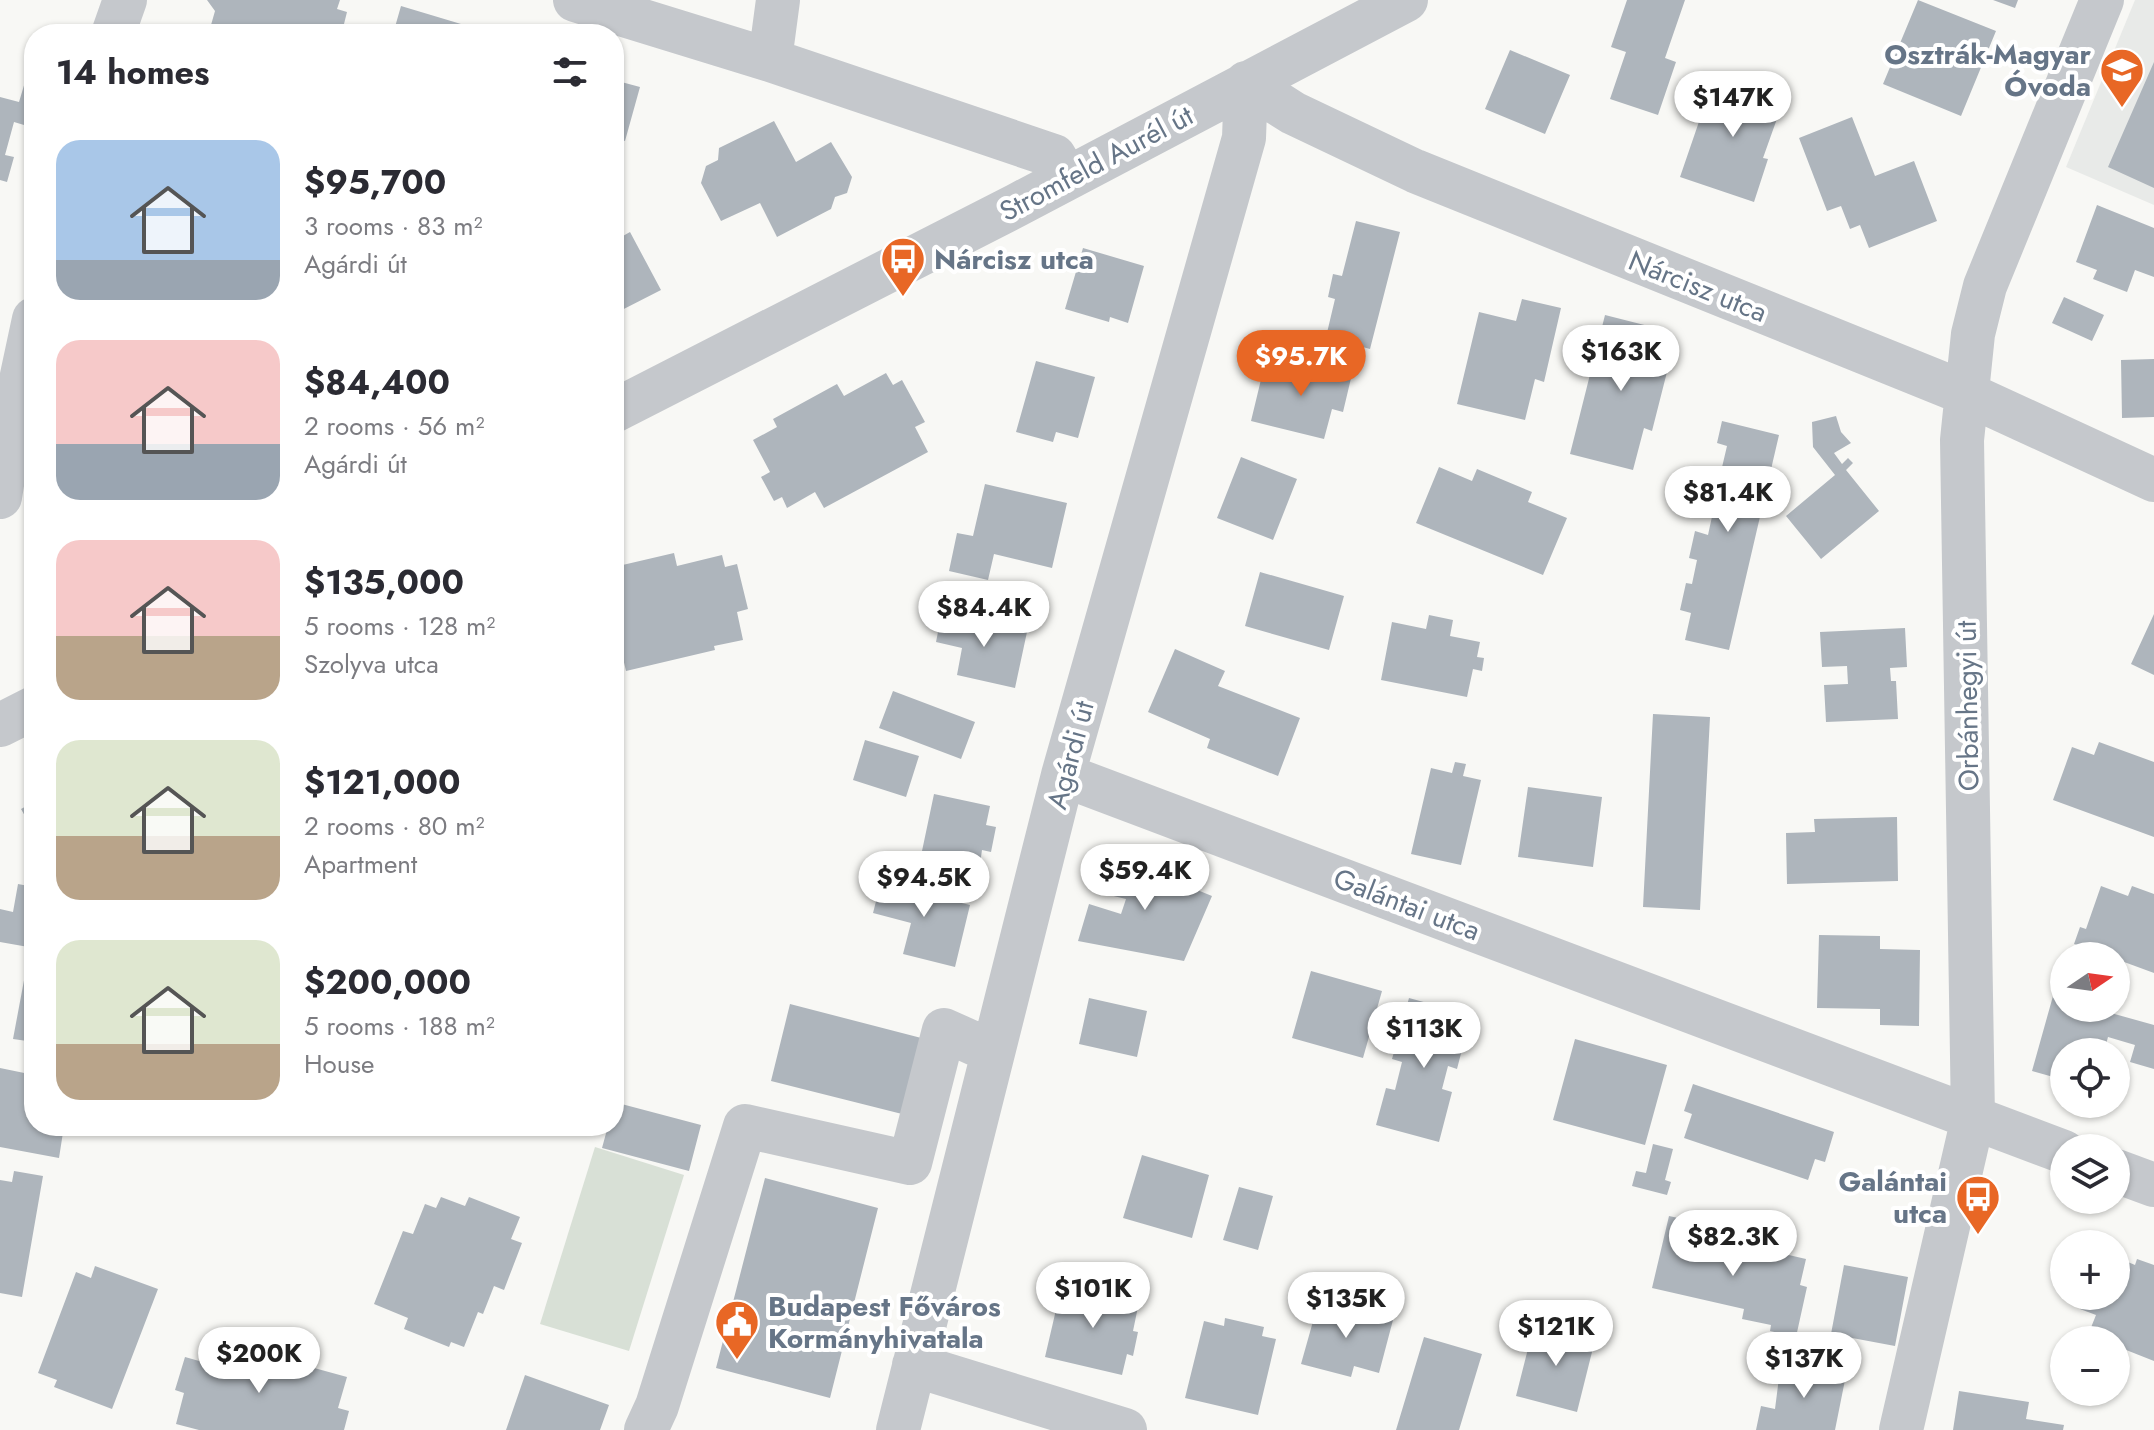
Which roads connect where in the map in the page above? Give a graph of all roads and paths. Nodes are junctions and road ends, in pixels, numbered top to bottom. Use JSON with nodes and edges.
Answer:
{"nodes":[{"id":1,"x":125,"y":0,"type":"edge"},
{"id":2,"x":575,"y":0,"type":"edge"},
{"id":3,"x":778,"y":0,"type":"edge"},
{"id":4,"x":1406,"y":0,"type":"edge"},
{"id":5,"x":2102,"y":0,"type":"edge"},
{"id":6,"x":117,"y":24,"type":"edge"},
{"id":7,"x":770,"y":60,"type":"junction"},
{"id":8,"x":1246,"y":83,"type":"junction"},
{"id":9,"x":1067,"y":178,"type":"junction"},
{"id":10,"x":24,"y":366,"type":"edge"},
{"id":11,"x":1965,"y":393,"type":"junction"},
{"id":12,"x":624,"y":406,"type":"edge"},
{"id":13,"x":2154,"y":480,"type":"edge"},
{"id":14,"x":0,"y":497,"type":"edge"},
{"id":15,"x":24,"y":713,"type":"edge"},
{"id":16,"x":0,"y":725,"type":"edge"},
{"id":17,"x":1063,"y":775,"type":"junction"},
{"id":18,"x":993,"y":1052,"type":"junction"},
{"id":19,"x":1973,"y":1118,"type":"junction"},
{"id":20,"x":2050,"y":1147,"type":"edge"},
{"id":21,"x":2130,"y":1176,"type":"edge"},
{"id":22,"x":2154,"y":1185,"type":"edge"},
{"id":23,"x":914,"y":1365,"type":"junction"},
{"id":24,"x":646,"y":1430,"type":"edge"},
{"id":25,"x":898,"y":1430,"type":"edge"},
{"id":26,"x":1125,"y":1430,"type":"edge"},
{"id":27,"x":1901,"y":1430,"type":"edge"}],
"edges":[{"from":1,"to":6,"type":"street"},
{"from":2,"to":7,"type":"street"},
{"from":3,"to":7,"type":"street"},
{"from":4,"to":8,"type":"street","name":"Stromfeld Aurél út"},
{"from":5,"to":11,"type":"street","name":"Orbánhegyi út"},
{"from":7,"to":9,"type":"street"},
{"from":8,"to":9,"type":"street","name":"Stromfeld Aurél út"},
{"from":8,"to":11,"type":"street","name":"Nárcisz utca"},
{"from":8,"to":17,"type":"street","name":"Agárdi út"},
{"from":9,"to":12,"type":"street","name":"Stromfeld Aurél út"},
{"from":10,"to":14,"type":"street"},
{"from":11,"to":13,"type":"street","name":"Nárcisz utca"},
{"from":11,"to":19,"type":"street","name":"Orbánhegyi út"},
{"from":15,"to":16,"type":"street"},
{"from":17,"to":18,"type":"street","name":"Agárdi út"},
{"from":17,"to":19,"type":"street","name":"Galántai utca"},
{"from":18,"to":23,"type":"street","name":"Agárdi út"},
{"from":18,"to":24,"type":"street"},
{"from":19,"to":20,"type":"street","name":"Galántai utca"},
{"from":19,"to":27,"type":"street","name":"Orbánhegyi út"},
{"from":21,"to":22,"type":"street"},
{"from":23,"to":25,"type":"street","name":"Agárdi út"},
{"from":23,"to":26,"type":"street"}]}
